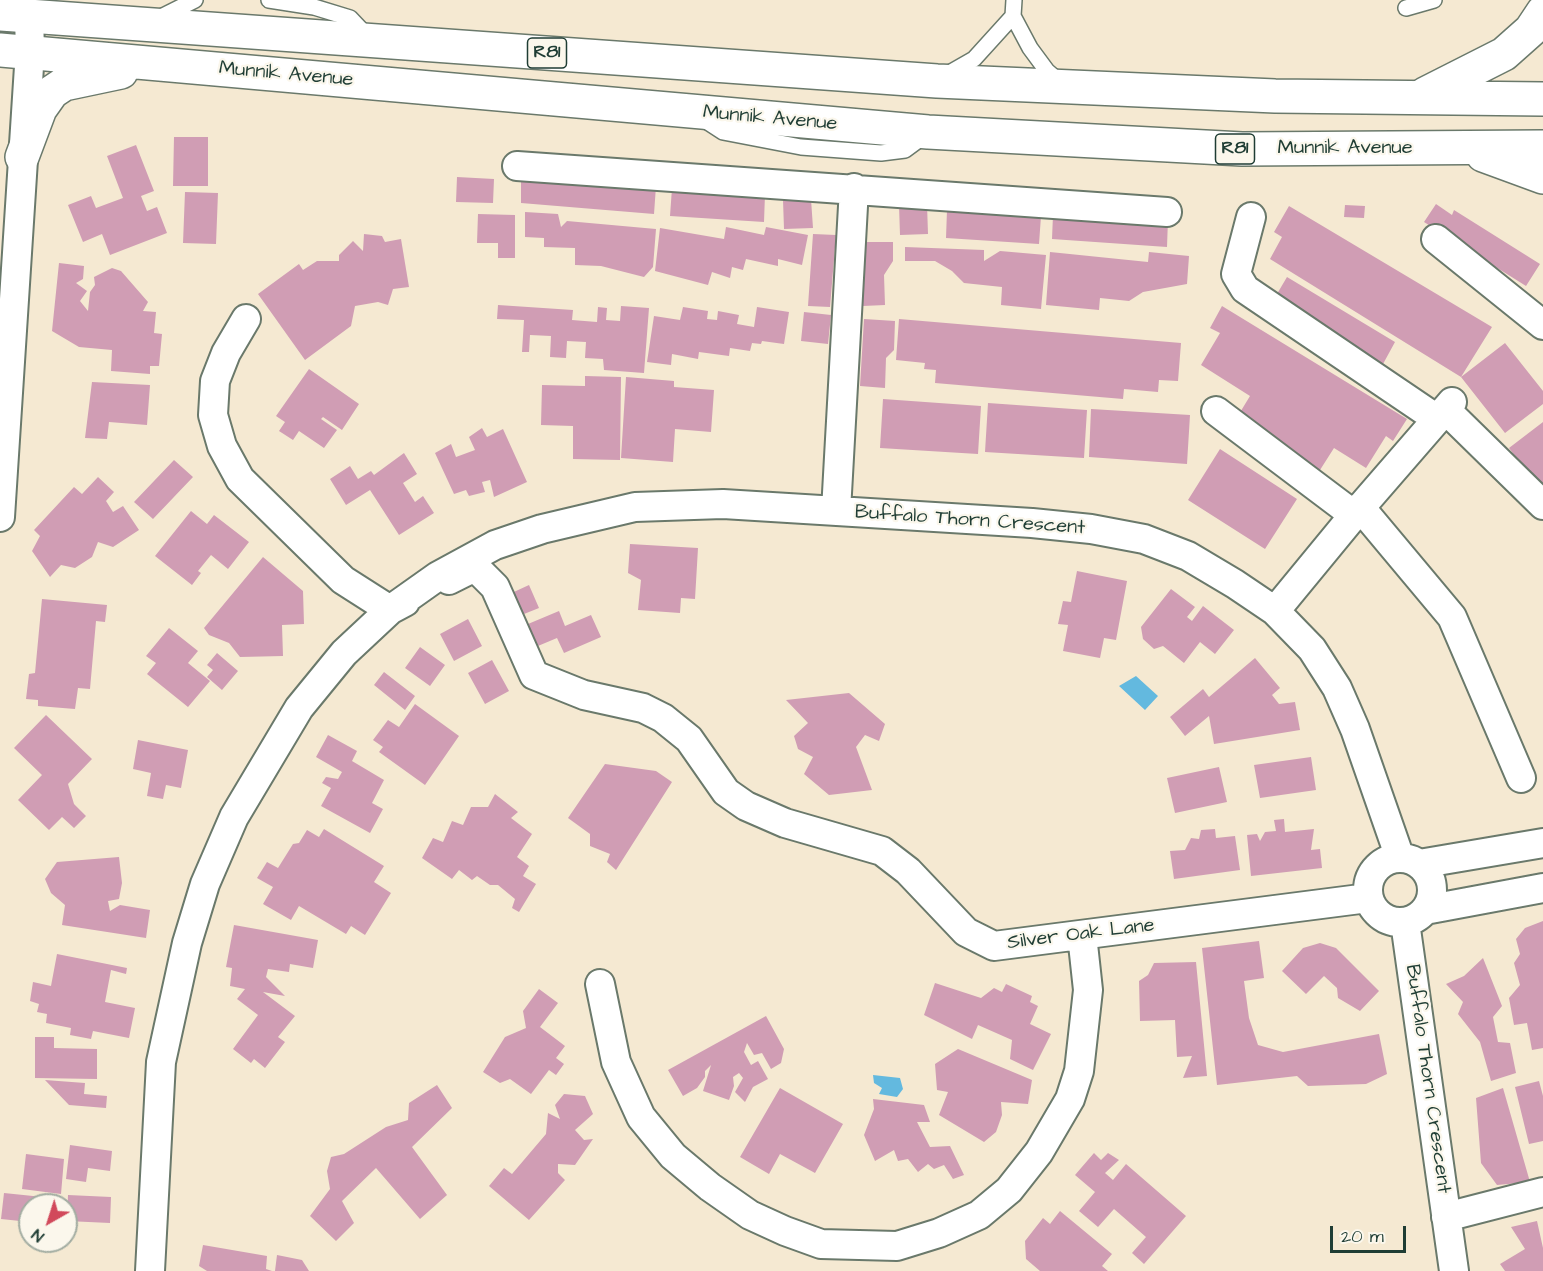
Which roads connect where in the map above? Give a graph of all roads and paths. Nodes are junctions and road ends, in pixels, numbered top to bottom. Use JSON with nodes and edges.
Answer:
{"nodes":[{"id":1,"x":195,"y":0,"type":"edge"},
{"id":2,"x":269,"y":0,"type":"edge"},
{"id":3,"x":1014,"y":0,"type":"edge"},
{"id":4,"x":1434,"y":0,"type":"edge"},
{"id":5,"x":1406,"y":8,"type":"dead end"},
{"id":6,"x":1543,"y":12,"type":"edge"},
{"id":7,"x":15,"y":15,"type":"edge"},
{"id":8,"x":1013,"y":16,"type":"junction"},
{"id":9,"x":147,"y":24,"type":"junction"},
{"id":10,"x":371,"y":40,"type":"junction"},
{"id":11,"x":15,"y":50,"type":"edge"},
{"id":12,"x":201,"y":68,"type":"junction"},
{"id":13,"x":937,"y":81,"type":"junction"},
{"id":14,"x":1065,"y":86,"type":"junction"},
{"id":15,"x":1420,"y":96,"type":"junction"},
{"id":16,"x":1543,"y":99,"type":"edge"},
{"id":17,"x":1543,"y":147,"type":"edge"},
{"id":18,"x":1468,"y":148,"type":"junction"},
{"id":19,"x":22,"y":157,"type":"junction"},
{"id":20,"x":517,"y":166,"type":"dead end"},
{"id":21,"x":1543,"y":177,"type":"edge"},
{"id":22,"x":854,"y":188,"type":"junction"},
{"id":23,"x":1167,"y":212,"type":"dead end"},
{"id":24,"x":1251,"y":217,"type":"dead end"},
{"id":25,"x":1436,"y":239,"type":"dead end"},
{"id":26,"x":246,"y":319,"type":"dead end"},
{"id":27,"x":1543,"y":325,"type":"edge"},
{"id":28,"x":1445,"y":410,"type":"junction"},
{"id":29,"x":1216,"y":411,"type":"dead end"},
{"id":30,"x":2,"y":457,"type":"edge"},
{"id":31,"x":1543,"y":505,"type":"edge"},
{"id":32,"x":836,"y":511,"type":"junction"},
{"id":33,"x":1357,"y":511,"type":"junction"},
{"id":34,"x":0,"y":517,"type":"edge"},
{"id":35,"x":390,"y":610,"type":"junction"},
{"id":36,"x":1275,"y":611,"type":"junction"},
{"id":37,"x":689,"y":739,"type":"joint"},
{"id":38,"x":1521,"y":778,"type":"dead end"},
{"id":39,"x":1543,"y":843,"type":"edge"},
{"id":40,"x":1409,"y":861,"type":"junction"},
{"id":41,"x":1543,"y":888,"type":"edge"},
{"id":42,"x":1368,"y":898,"type":"junction"},
{"id":43,"x":1415,"y":916,"type":"junction"},
{"id":44,"x":1082,"y":935,"type":"junction"},
{"id":45,"x":600,"y":984,"type":"dead end"},
{"id":46,"x":1543,"y":1192,"type":"edge"},
{"id":47,"x":1446,"y":1216,"type":"junction"},
{"id":48,"x":150,"y":1271,"type":"edge"},
{"id":49,"x":1454,"y":1271,"type":"edge"}],
"edges":[{"from":1,"to":9,"type":"lane"},
{"from":2,"to":10,"type":"lane"},
{"from":3,"to":8,"type":"lane"},
{"from":4,"to":5,"type":"lane"},
{"from":6,"to":15,"type":"main road"},
{"from":7,"to":9,"type":"main road","name":"Munnik Avenue","number":"R81"},
{"from":7,"to":11,"type":"street"},
{"from":8,"to":13,"type":"lane"},
{"from":8,"to":14,"type":"lane"},
{"from":9,"to":10,"type":"main road","name":"Munnik Avenue","number":"R81"},
{"from":10,"to":13,"type":"main road","name":"Munnik Avenue","number":"R81"},
{"from":11,"to":12,"type":"main road","name":"Munnik Avenue","number":"R81"},
{"from":11,"to":19,"type":"street"},
{"from":12,"to":18,"type":"main road","name":"Munnik Avenue","number":"R81"},
{"from":12,"to":19,"type":"main road"},
{"from":13,"to":14,"type":"main road","name":"Munnik Avenue","number":"R81"},
{"from":14,"to":15,"type":"main road","name":"Munnik Avenue","number":"R81"},
{"from":15,"to":16,"type":"main road","name":"Munnik Avenue","number":"R81"},
{"from":17,"to":18,"type":"main road","name":"Munnik Avenue","number":"R81"},
{"from":18,"to":21,"type":"main road"},
{"from":19,"to":30,"type":"street"},
{"from":20,"to":22,"type":"street"},
{"from":22,"to":23,"type":"street"},
{"from":22,"to":32,"type":"street"},
{"from":24,"to":28,"type":"street"},
{"from":25,"to":27,"type":"street"},
{"from":26,"to":35,"type":"street"},
{"from":28,"to":31,"type":"street"},
{"from":28,"to":33,"type":"street"},
{"from":29,"to":33,"type":"street"},
{"from":30,"to":34,"type":"street"},
{"from":32,"to":35,"type":"street","name":"Buffalo Thorn Crescent"},
{"from":32,"to":36,"type":"street","name":"Buffalo Thorn Crescent"},
{"from":33,"to":36,"type":"street"},
{"from":33,"to":38,"type":"street"},
{"from":35,"to":37,"type":"street","name":"Buffalo Thorn Crescent"},
{"from":35,"to":48,"type":"street","name":"Buffalo Thorn Crescent"},
{"from":36,"to":40,"type":"street","name":"Buffalo Thorn Crescent"},
{"from":37,"to":44,"type":"street","name":"Silver Oak Lane"},
{"from":39,"to":40,"type":"street"},
{"from":40,"to":42,"type":"street"},
{"from":40,"to":43,"type":"street"},
{"from":41,"to":43,"type":"street"},
{"from":42,"to":43,"type":"street"},
{"from":42,"to":44,"type":"street","name":"Silver Oak Lane"},
{"from":43,"to":47,"type":"street","name":"Buffalo Thorn Crescent"},
{"from":44,"to":45,"type":"street"},
{"from":46,"to":47,"type":"street"},
{"from":47,"to":49,"type":"street","name":"Buffalo Thorn Crescent"}]}
